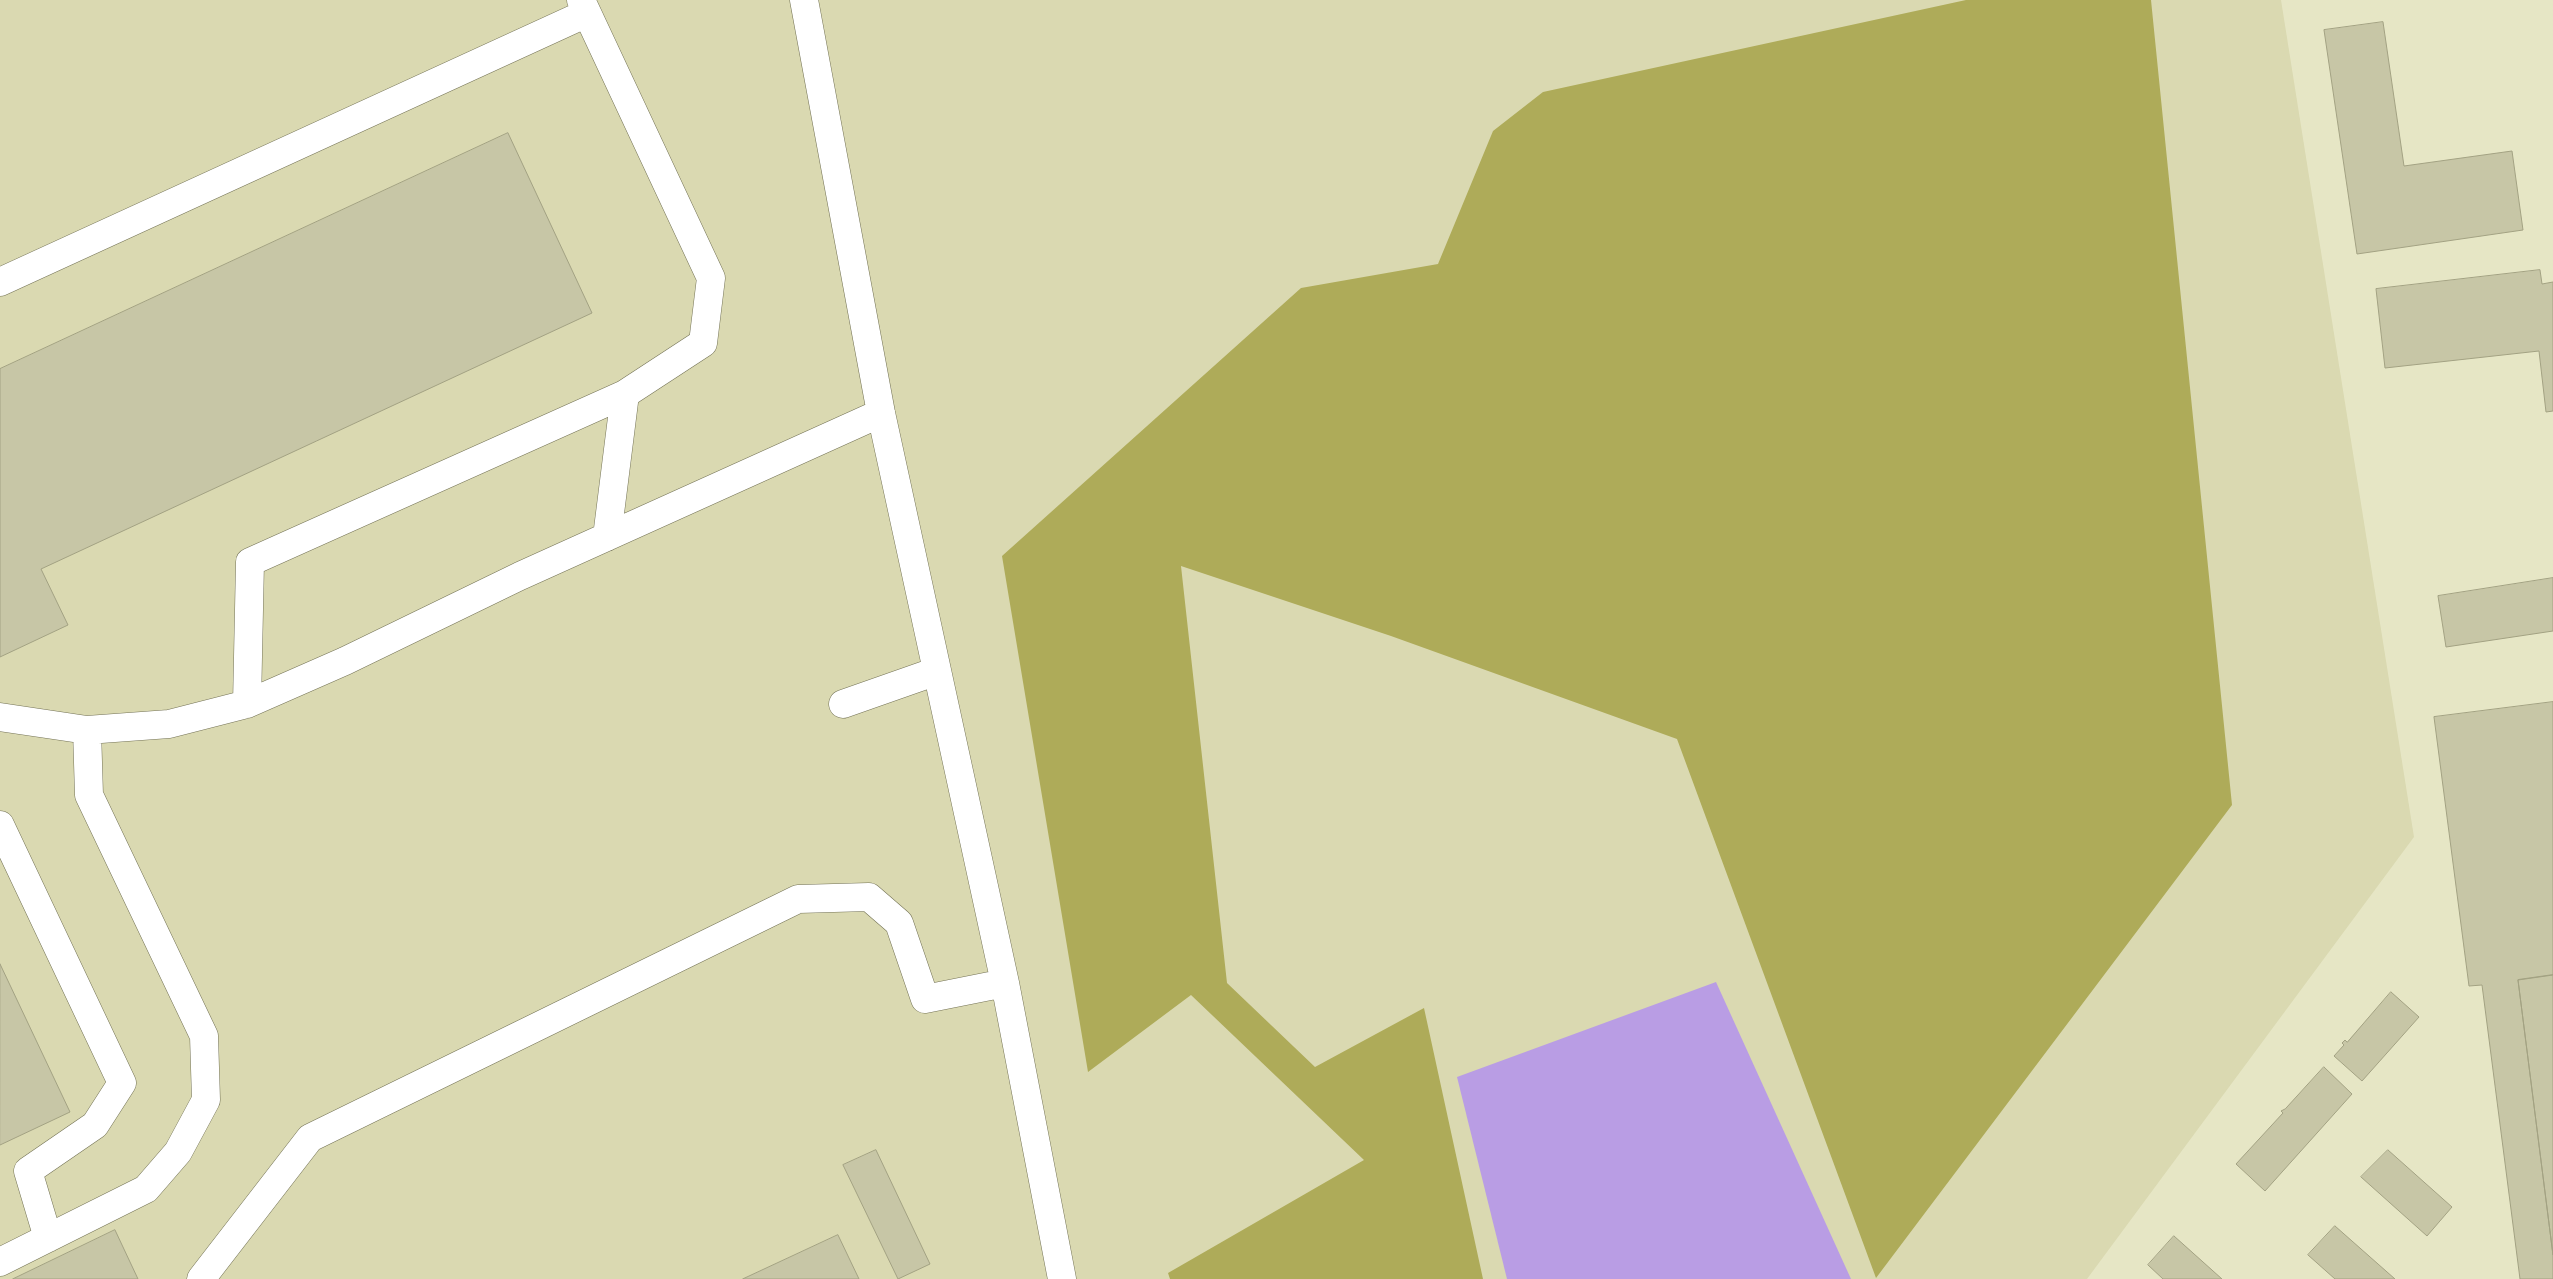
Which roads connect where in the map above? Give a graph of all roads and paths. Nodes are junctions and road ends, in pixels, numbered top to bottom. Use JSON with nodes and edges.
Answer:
{"nodes":[{"id":1,"x":804,"y":0,"type":"edge"},
{"id":2,"x":584,"y":6,"type":"edge"},
{"id":3,"x":0,"y":282,"type":"edge"},
{"id":4,"x":625,"y":394,"type":"junction"},
{"id":5,"x":881,"y":413,"type":"junction"},
{"id":6,"x":607,"y":537,"type":"junction"},
{"id":7,"x":937,"y":671,"type":"junction"},
{"id":8,"x":247,"y":704,"type":"junction"},
{"id":9,"x":843,"y":704,"type":"dead end"},
{"id":10,"x":0,"y":717,"type":"edge"},
{"id":11,"x":86,"y":730,"type":"junction"},
{"id":12,"x":0,"y":826,"type":"edge"},
{"id":13,"x":1005,"y":983,"type":"junction"},
{"id":14,"x":48,"y":1238,"type":"junction"},
{"id":15,"x":0,"y":1262,"type":"edge"},
{"id":16,"x":202,"y":1279,"type":"edge"},
{"id":17,"x":1062,"y":1279,"type":"edge"}],
"edges":[{"from":1,"to":5,"type":"lane"},
{"from":2,"to":3,"type":"lane"},
{"from":2,"to":4,"type":"lane"},
{"from":4,"to":6,"type":"lane"},
{"from":4,"to":8,"type":"lane"},
{"from":5,"to":6,"type":"lane"},
{"from":5,"to":7,"type":"lane"},
{"from":6,"to":8,"type":"lane"},
{"from":7,"to":9,"type":"lane"},
{"from":7,"to":13,"type":"lane"},
{"from":8,"to":11,"type":"lane"},
{"from":10,"to":11,"type":"lane"},
{"from":11,"to":14,"type":"lane"},
{"from":12,"to":14,"type":"lane"},
{"from":13,"to":16,"type":"lane"},
{"from":13,"to":17,"type":"lane"},
{"from":14,"to":15,"type":"lane"}]}
